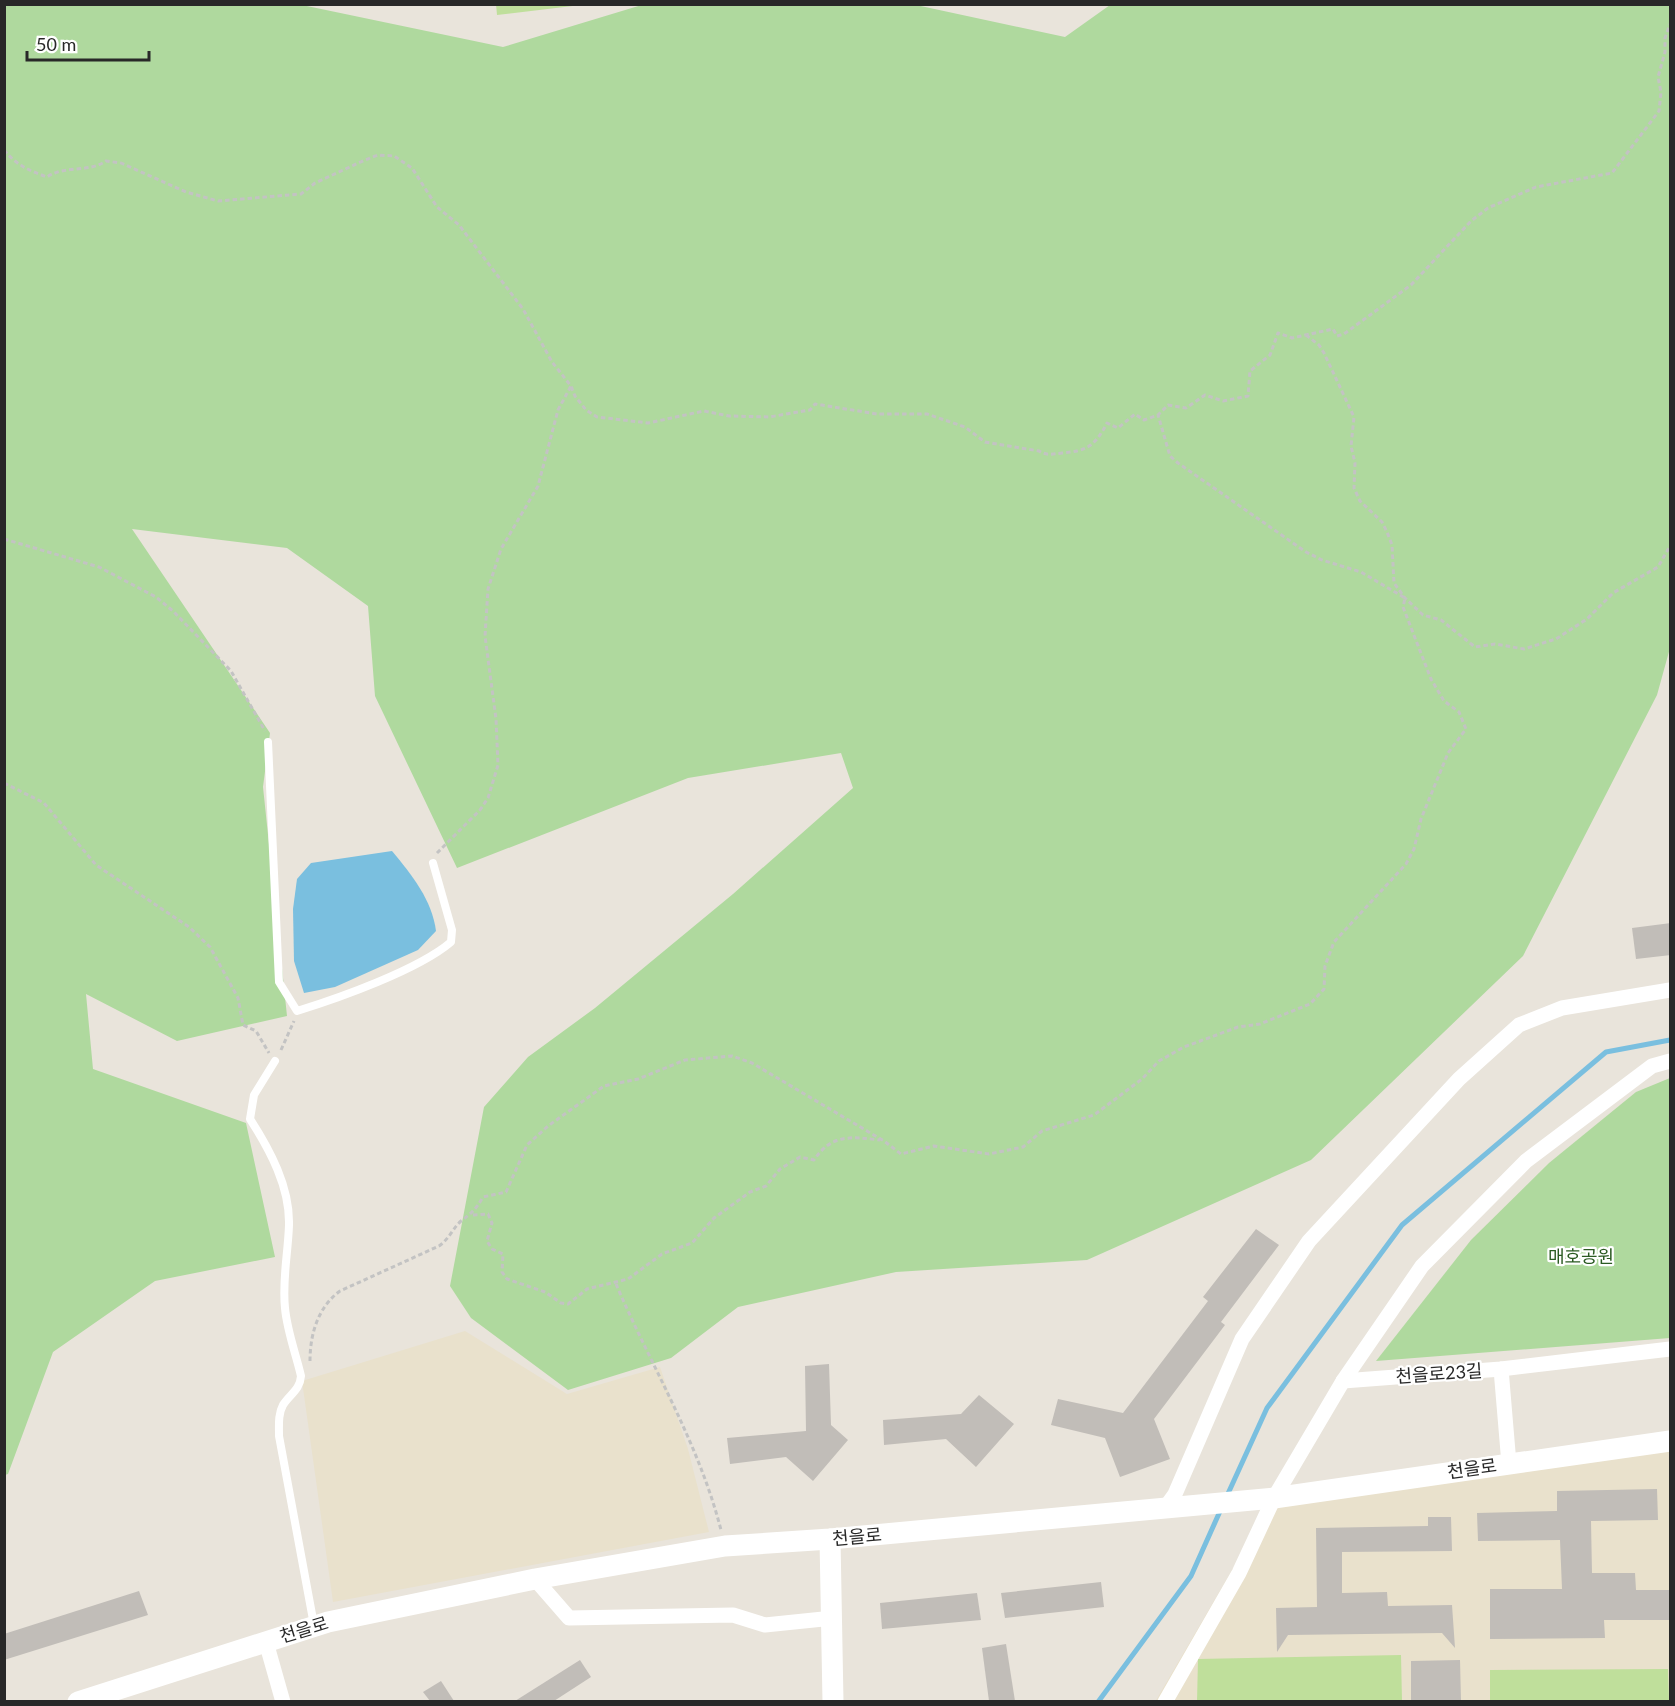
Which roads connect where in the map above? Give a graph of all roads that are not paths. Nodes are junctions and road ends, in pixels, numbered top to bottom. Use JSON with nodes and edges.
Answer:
{"nodes":[{"id":1,"x":268,"y":742,"type":"road end"},
{"id":2,"x":433,"y":863,"type":"road end"},
{"id":3,"x":1671,"y":990,"type":"edge"},
{"id":4,"x":274,"y":1061,"type":"road end"},
{"id":5,"x":1671,"y":1061,"type":"edge"},
{"id":6,"x":1671,"y":1349,"type":"edge"},
{"id":7,"x":1501,"y":1369,"type":"junction"},
{"id":8,"x":1343,"y":1381,"type":"junction"},
{"id":9,"x":1671,"y":1441,"type":"edge"},
{"id":10,"x":1509,"y":1464,"type":"junction"},
{"id":11,"x":1274,"y":1498,"type":"junction"},
{"id":12,"x":1173,"y":1507,"type":"junction"},
{"id":13,"x":830,"y":1539,"type":"junction"},
{"id":14,"x":536,"y":1579,"type":"junction"},
{"id":15,"x":833,"y":1618,"type":"junction"},
{"id":16,"x":314,"y":1627,"type":"junction"},
{"id":17,"x":266,"y":1642,"type":"junction"},
{"id":18,"x":78,"y":1701,"type":"edge"},
{"id":19,"x":283,"y":1701,"type":"edge"},
{"id":20,"x":834,"y":1701,"type":"edge"},
{"id":21,"x":1165,"y":1701,"type":"edge"}],
"edges":[{"from":1,"to":2,"type":"lane"},
{"from":3,"to":12,"type":"street"},
{"from":4,"to":16,"type":"lane"},
{"from":5,"to":8,"type":"street"},
{"from":6,"to":7,"type":"street","name":"천을로23길"},
{"from":7,"to":8,"type":"street","name":"천을로23길"},
{"from":7,"to":10,"type":"street"},
{"from":8,"to":11,"type":"street"},
{"from":9,"to":10,"type":"street","name":"천을로"},
{"from":10,"to":11,"type":"street","name":"천을로"},
{"from":11,"to":12,"type":"street","name":"천을로"},
{"from":11,"to":21,"type":"street"},
{"from":12,"to":13,"type":"street","name":"천을로"},
{"from":13,"to":14,"type":"street","name":"천을로"},
{"from":13,"to":15,"type":"street"},
{"from":14,"to":15,"type":"street"},
{"from":14,"to":16,"type":"street","name":"천을로"},
{"from":15,"to":20,"type":"street"},
{"from":16,"to":17,"type":"street","name":"천을로"},
{"from":17,"to":18,"type":"street","name":"천을로"},
{"from":17,"to":19,"type":"street"}]}
